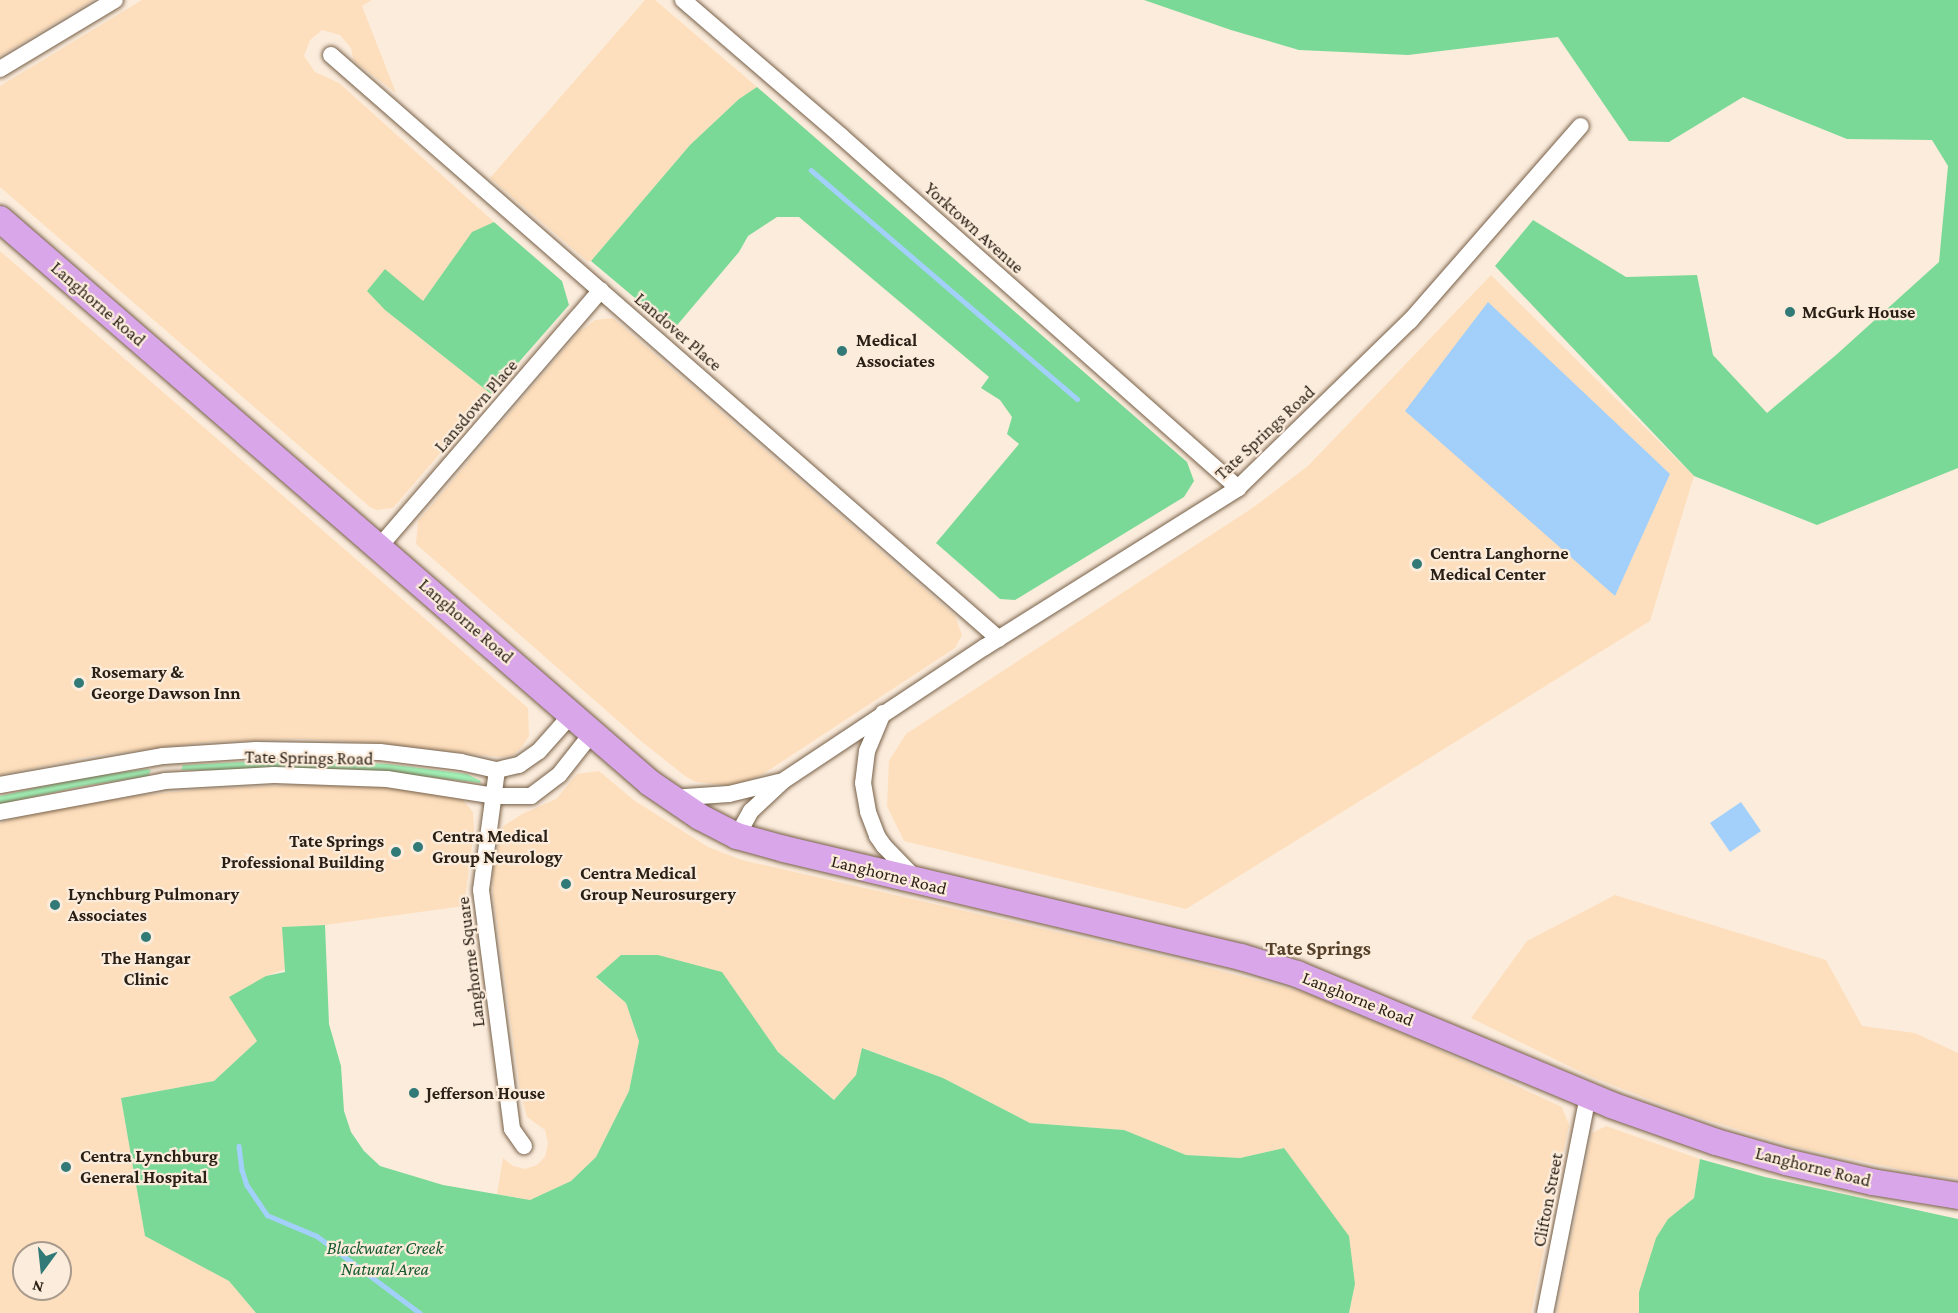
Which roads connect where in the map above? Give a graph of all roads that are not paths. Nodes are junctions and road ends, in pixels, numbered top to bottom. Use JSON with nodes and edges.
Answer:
{"nodes":[{"id":1,"x":115,"y":0,"type":"edge"},
{"id":2,"x":682,"y":0,"type":"edge"},
{"id":3,"x":331,"y":55,"type":"dead end"},
{"id":4,"x":0,"y":69,"type":"edge"},
{"id":5,"x":1581,"y":126,"type":"dead end"},
{"id":6,"x":0,"y":219,"type":"edge"},
{"id":7,"x":601,"y":290,"type":"junction"},
{"id":8,"x":1238,"y":488,"type":"junction"},
{"id":9,"x":380,"y":546,"type":"junction"},
{"id":10,"x":999,"y":639,"type":"junction"},
{"id":11,"x":883,"y":713,"type":"junction"},
{"id":12,"x":571,"y":715,"type":"junction"},
{"id":13,"x":592,"y":733,"type":"junction"},
{"id":14,"x":497,"y":770,"type":"junction"},
{"id":15,"x":783,"y":781,"type":"junction"},
{"id":16,"x":0,"y":785,"type":"edge"},
{"id":17,"x":495,"y":796,"type":"junction"},
{"id":18,"x":670,"y":798,"type":"junction"},
{"id":19,"x":0,"y":812,"type":"edge"},
{"id":20,"x":737,"y":836,"type":"junction"},
{"id":21,"x":918,"y":882,"type":"junction"},
{"id":22,"x":1588,"y":1095,"type":"junction"},
{"id":23,"x":524,"y":1146,"type":"dead end"},
{"id":24,"x":1958,"y":1196,"type":"edge"},
{"id":25,"x":1545,"y":1313,"type":"edge"}],
"edges":[{"from":1,"to":4,"type":"street"},
{"from":2,"to":8,"type":"street","name":"Yorktown Avenue"},
{"from":3,"to":7,"type":"street","name":"Landover Place"},
{"from":5,"to":8,"type":"street","name":"Tate Springs Road"},
{"from":6,"to":9,"type":"main road","name":"Langhorne Road"},
{"from":7,"to":9,"type":"street","name":"Lansdown Place"},
{"from":7,"to":10,"type":"street","name":"Landover Place"},
{"from":8,"to":10,"type":"street","name":"Tate Springs Road"},
{"from":9,"to":12,"type":"main road","name":"Langhorne Road"},
{"from":10,"to":11,"type":"street","name":"Tate Springs Road"},
{"from":11,"to":15,"type":"street","name":"Tate Springs Road"},
{"from":11,"to":21,"type":"street"},
{"from":12,"to":13,"type":"main road","name":"Langhorne Road"},
{"from":12,"to":14,"type":"street","name":"Tate Springs Road"},
{"from":13,"to":17,"type":"street","name":"Tate Springs Road"},
{"from":13,"to":18,"type":"main road","name":"Langhorne Road"},
{"from":14,"to":16,"type":"street","name":"Tate Springs Road"},
{"from":14,"to":17,"type":"street","name":"Langhorne Square"},
{"from":15,"to":18,"type":"street","name":"Tate Springs Road"},
{"from":15,"to":20,"type":"street","name":"Tate Springs Road"},
{"from":17,"to":19,"type":"street","name":"Tate Springs Road"},
{"from":17,"to":23,"type":"street","name":"Langhorne Square"},
{"from":18,"to":20,"type":"main road","name":"Langhorne Road"},
{"from":20,"to":21,"type":"main road","name":"Langhorne Road"},
{"from":21,"to":22,"type":"main road","name":"Langhorne Road"},
{"from":22,"to":24,"type":"main road","name":"Langhorne Road"},
{"from":22,"to":25,"type":"street","name":"Clifton Street"}]}
